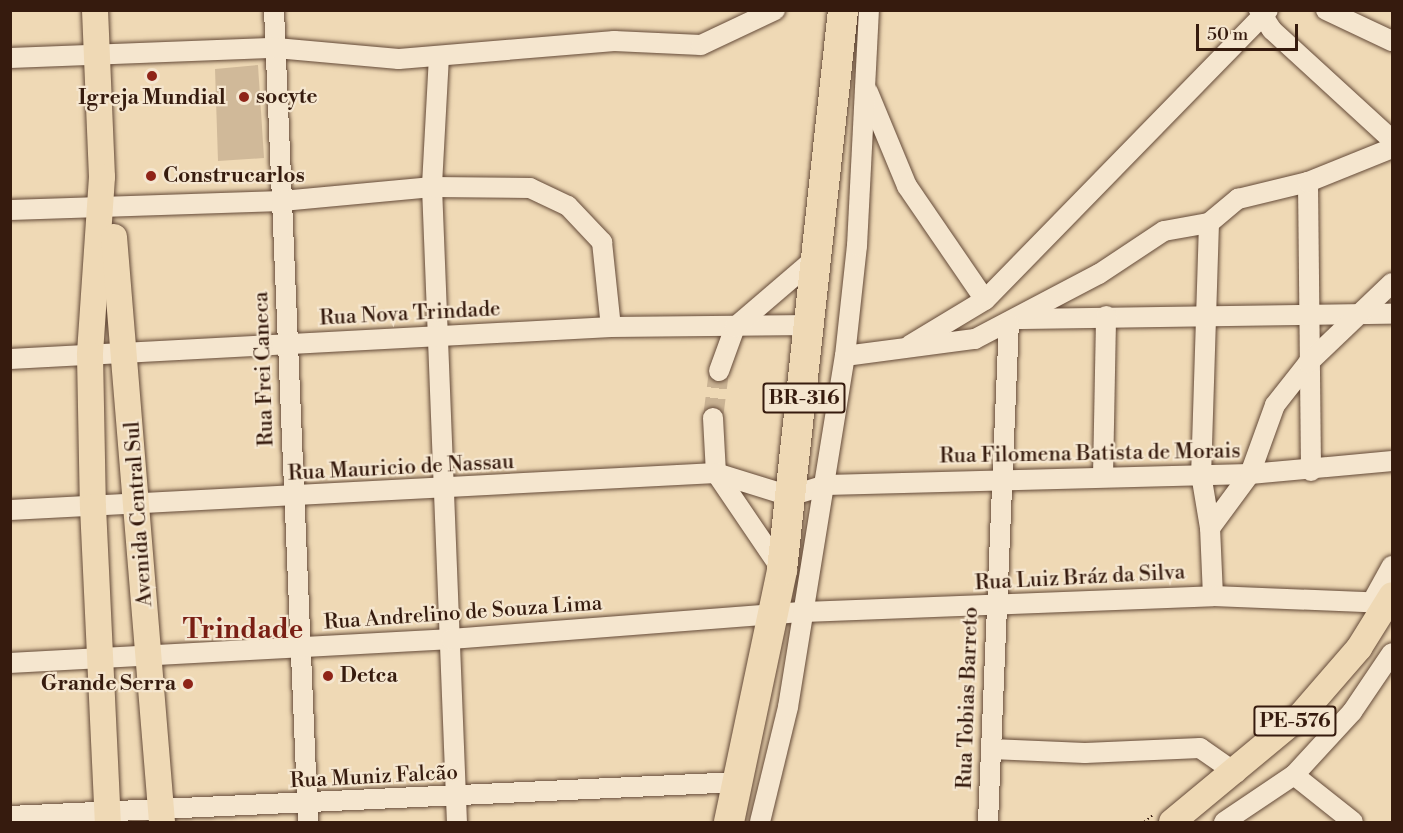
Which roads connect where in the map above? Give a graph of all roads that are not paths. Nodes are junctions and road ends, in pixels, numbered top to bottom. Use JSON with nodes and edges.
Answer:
{"nodes":[{"id":1,"x":95,"y":10,"type":"edge"},
{"id":2,"x":274,"y":10,"type":"edge"},
{"id":3,"x":775,"y":10,"type":"edge"},
{"id":4,"x":843,"y":10,"type":"edge"},
{"id":5,"x":869,"y":10,"type":"edge"},
{"id":6,"x":1326,"y":10,"type":"edge"},
{"id":7,"x":1263,"y":13,"type":"edge"},
{"id":8,"x":1392,"y":41,"type":"edge"},
{"id":9,"x":276,"y":48,"type":"junction"},
{"id":10,"x":98,"y":55,"type":"junction"},
{"id":11,"x":439,"y":56,"type":"junction"},
{"id":12,"x":10,"y":58,"type":"edge"},
{"id":13,"x":865,"y":85,"type":"junction"},
{"id":14,"x":1392,"y":140,"type":"edge"},
{"id":15,"x":1392,"y":148,"type":"edge"},
{"id":16,"x":1308,"y":182,"type":"junction"},
{"id":17,"x":432,"y":187,"type":"junction"},
{"id":18,"x":282,"y":201,"type":"junction"},
{"id":19,"x":105,"y":206,"type":"junction"},
{"id":20,"x":10,"y":210,"type":"edge"},
{"id":21,"x":1209,"y":223,"type":"junction"},
{"id":22,"x":819,"y":255,"type":"junction"},
{"id":23,"x":1392,"y":283,"type":"edge"},
{"id":24,"x":986,"y":300,"type":"junction"},
{"id":25,"x":1358,"y":312,"type":"junction"},
{"id":26,"x":1312,"y":313,"type":"junction"},
{"id":27,"x":1392,"y":314,"type":"edge"},
{"id":28,"x":1210,"y":315,"type":"junction"},
{"id":29,"x":1106,"y":316,"type":"junction"},
{"id":30,"x":1012,"y":322,"type":"junction"},
{"id":31,"x":811,"y":325,"type":"junction"},
{"id":32,"x":611,"y":327,"type":"junction"},
{"id":33,"x":735,"y":327,"type":"junction"},
{"id":34,"x":440,"y":337,"type":"junction"},
{"id":35,"x":287,"y":344,"type":"junction"},
{"id":36,"x":904,"y":349,"type":"junction"},
{"id":37,"x":127,"y":352,"type":"junction"},
{"id":38,"x":90,"y":355,"type":"junction"},
{"id":39,"x":845,"y":356,"type":"junction"},
{"id":40,"x":10,"y":359,"type":"edge"},
{"id":41,"x":1308,"y":363,"type":"junction"},
{"id":42,"x":719,"y":371,"type":"tunnel mouth"},
{"id":43,"x":713,"y":418,"type":"tunnel mouth"},
{"id":44,"x":1392,"y":461,"type":"edge"},
{"id":45,"x":1311,"y":471,"type":"junction"},
{"id":46,"x":716,"y":473,"type":"junction"},
{"id":47,"x":1201,"y":474,"type":"junction"},
{"id":48,"x":1250,"y":474,"type":"junction"},
{"id":49,"x":1103,"y":476,"type":"junction"},
{"id":50,"x":999,"y":478,"type":"junction"},
{"id":51,"x":826,"y":485,"type":"junction"},
{"id":52,"x":444,"y":491,"type":"junction"},
{"id":53,"x":790,"y":496,"type":"junction"},
{"id":54,"x":294,"y":498,"type":"junction"},
{"id":55,"x":138,"y":502,"type":"junction"},
{"id":56,"x":93,"y":507,"type":"junction"},
{"id":57,"x":10,"y":510,"type":"edge"},
{"id":58,"x":1210,"y":528,"type":"junction"},
{"id":59,"x":1392,"y":566,"type":"edge"},
{"id":60,"x":782,"y":570,"type":"junction"},
{"id":61,"x":1213,"y":596,"type":"junction"},
{"id":62,"x":1385,"y":599,"type":"edge"},
{"id":63,"x":995,"y":606,"type":"junction"},
{"id":64,"x":789,"y":612,"type":"junction"},
{"id":65,"x":451,"y":639,"type":"junction"},
{"id":66,"x":299,"y":648,"type":"junction"},
{"id":67,"x":1392,"y":653,"type":"edge"},
{"id":68,"x":149,"y":657,"type":"junction"},
{"id":69,"x":101,"y":660,"type":"junction"},
{"id":70,"x":10,"y":663,"type":"edge"},
{"id":71,"x":991,"y":749,"type":"junction"},
{"id":72,"x":1236,"y":773,"type":"junction"},
{"id":73,"x":1294,"y":775,"type":"junction"},
{"id":74,"x":740,"y":782,"type":"junction"},
{"id":75,"x":456,"y":797,"type":"junction"},
{"id":76,"x":307,"y":814,"type":"edge"},
{"id":77,"x":10,"y":816,"type":"edge"},
{"id":78,"x":1166,"y":816,"type":"edge"},
{"id":79,"x":107,"y":817,"type":"edge"},
{"id":80,"x":161,"y":817,"type":"edge"},
{"id":81,"x":1227,"y":821,"type":"edge"},
{"id":82,"x":457,"y":822,"type":"edge"},
{"id":83,"x":729,"y":822,"type":"edge"},
{"id":84,"x":760,"y":822,"type":"edge"},
{"id":85,"x":988,"y":822,"type":"edge"},
{"id":86,"x":1353,"y":822,"type":"edge"}],
"edges":[{"from":1,"to":10,"type":"main road"},
{"from":2,"to":9,"type":"street","name":"Rua Frei Caneca"},
{"from":3,"to":11,"type":"street"},
{"from":4,"to":22,"type":"highway","number":"BR-316"},
{"from":5,"to":13,"type":"street"},
{"from":6,"to":8,"type":"street"},
{"from":7,"to":14,"type":"street"},
{"from":7,"to":24,"type":"street"},
{"from":9,"to":10,"type":"street"},
{"from":9,"to":11,"type":"street"},
{"from":9,"to":18,"type":"street","name":"Rua Frei Caneca"},
{"from":10,"to":12,"type":"street"},
{"from":10,"to":19,"type":"main road"},
{"from":11,"to":17,"type":"street"},
{"from":13,"to":24,"type":"street"},
{"from":13,"to":39,"type":"street"},
{"from":15,"to":16,"type":"street"},
{"from":16,"to":21,"type":"street"},
{"from":16,"to":26,"type":"street"},
{"from":17,"to":18,"type":"street"},
{"from":17,"to":32,"type":"street"},
{"from":17,"to":34,"type":"street"},
{"from":18,"to":19,"type":"street"},
{"from":18,"to":35,"type":"street","name":"Rua Frei Caneca"},
{"from":19,"to":20,"type":"street"},
{"from":19,"to":37,"type":"main road","name":"Avenida Central Sul"},
{"from":19,"to":38,"type":"main road","name":"Avenida Central Sul"},
{"from":21,"to":28,"type":"street"},
{"from":21,"to":30,"type":"street"},
{"from":22,"to":31,"type":"highway","number":"BR-316"},
{"from":22,"to":33,"type":"street"},
{"from":23,"to":25,"type":"street"},
{"from":24,"to":36,"type":"street"},
{"from":25,"to":26,"type":"street"},
{"from":25,"to":27,"type":"street"},
{"from":25,"to":41,"type":"street"},
{"from":26,"to":28,"type":"street"},
{"from":26,"to":41,"type":"street"},
{"from":28,"to":29,"type":"street"},
{"from":28,"to":47,"type":"street"},
{"from":29,"to":30,"type":"street"},
{"from":29,"to":49,"type":"street"},
{"from":30,"to":36,"type":"street"},
{"from":30,"to":50,"type":"street","name":"Rua Tobias Barreto"},
{"from":31,"to":33,"type":"street","name":"Rua Nova Trindade"},
{"from":31,"to":53,"type":"highway","number":"BR-316"},
{"from":32,"to":33,"type":"street","name":"Rua Nova Trindade"},
{"from":32,"to":34,"type":"street","name":"Rua Nova Trindade"},
{"from":33,"to":42,"type":"street"},
{"from":34,"to":35,"type":"street","name":"Rua Nova Trindade"},
{"from":34,"to":52,"type":"street"},
{"from":35,"to":37,"type":"street","name":"Rua Nova Trindade"},
{"from":35,"to":54,"type":"street","name":"Rua Frei Caneca"},
{"from":36,"to":39,"type":"street"},
{"from":37,"to":38,"type":"street","name":"Rua Nova Trindade"},
{"from":37,"to":55,"type":"main road","name":"Avenida Central Sul"},
{"from":38,"to":40,"type":"street","name":"Rua Nova Trindade"},
{"from":38,"to":56,"type":"main road","name":"Avenida Central Sul"},
{"from":39,"to":51,"type":"street"},
{"from":41,"to":45,"type":"street"},
{"from":41,"to":48,"type":"street"},
{"from":43,"to":46,"type":"street"},
{"from":44,"to":45,"type":"street","name":"Rua Filomena Batista de Morais"},
{"from":45,"to":48,"type":"street","name":"Rua Filomena Batista de Morais"},
{"from":46,"to":52,"type":"street","name":"Rua Mauricio de Nassau"},
{"from":46,"to":53,"type":"street","name":"Rua Mauricio de Nassau"},
{"from":46,"to":60,"type":"street"},
{"from":47,"to":48,"type":"street","name":"Rua Filomena Batista de Morais"},
{"from":47,"to":49,"type":"street","name":"Rua Filomena Batista de Morais"},
{"from":47,"to":58,"type":"street"},
{"from":48,"to":58,"type":"street"},
{"from":49,"to":50,"type":"street","name":"Rua Filomena Batista de Morais"},
{"from":50,"to":51,"type":"street","name":"Rua Filomena Batista de Morais"},
{"from":50,"to":63,"type":"street","name":"Rua Tobias Barreto"},
{"from":51,"to":53,"type":"street","name":"Rua Filomena Batista de Morais"},
{"from":51,"to":64,"type":"street"},
{"from":52,"to":54,"type":"street","name":"Rua Mauricio de Nassau"},
{"from":52,"to":65,"type":"street"},
{"from":53,"to":60,"type":"highway","number":"BR-316"},
{"from":54,"to":55,"type":"street","name":"Rua Mauricio de Nassau"},
{"from":54,"to":66,"type":"street","name":"Rua Frei Caneca"},
{"from":55,"to":56,"type":"street","name":"Rua Mauricio de Nassau"},
{"from":55,"to":68,"type":"main road","name":"Avenida Central Sul"},
{"from":56,"to":57,"type":"street","name":"Rua Mauricio de Nassau"},
{"from":56,"to":69,"type":"main road","name":"Avenida Central Sul"},
{"from":58,"to":61,"type":"street"},
{"from":59,"to":62,"type":"street"},
{"from":60,"to":64,"type":"highway","number":"BR-316"},
{"from":61,"to":62,"type":"street","name":"Rua Luiz Bráz da Silva"},
{"from":61,"to":63,"type":"street","name":"Rua Luiz Bráz da Silva"},
{"from":62,"to":72,"type":"main road","number":"PE-576"},
{"from":63,"to":64,"type":"street","name":"Rua Luiz Bráz da Silva"},
{"from":63,"to":71,"type":"street","name":"Rua Tobias Barreto"},
{"from":64,"to":65,"type":"street","name":"Rua Andrelino de Souza Lima"},
{"from":64,"to":74,"type":"highway","number":"BR-316"},
{"from":64,"to":84,"type":"street"},
{"from":65,"to":66,"type":"street","name":"Rua Andrelino de Souza Lima"},
{"from":65,"to":75,"type":"street"},
{"from":66,"to":68,"type":"street","name":"Rua Andrelino de Souza Lima"},
{"from":66,"to":76,"type":"street","name":"Rua Frei Caneca"},
{"from":67,"to":73,"type":"street"},
{"from":68,"to":69,"type":"street","name":"Rua Andrelino de Souza Lima"},
{"from":68,"to":80,"type":"main road","name":"Avenida Central Sul"},
{"from":69,"to":70,"type":"street","name":"Rua Andrelino de Souza Lima"},
{"from":69,"to":79,"type":"main road","name":"Avenida Central Sul"},
{"from":71,"to":72,"type":"street"},
{"from":71,"to":85,"type":"street","name":"Rua Tobias Barreto"},
{"from":72,"to":78,"type":"main road","number":"PE-576"},
{"from":73,"to":81,"type":"street"},
{"from":73,"to":86,"type":"street"},
{"from":74,"to":75,"type":"street","name":"Rua Muniz Falcão"},
{"from":74,"to":83,"type":"highway","number":"BR-316"},
{"from":75,"to":76,"type":"street","name":"Rua Muniz Falcão"},
{"from":75,"to":82,"type":"street"},
{"from":76,"to":80,"type":"street","name":"Rua Muniz Falcão"},
{"from":77,"to":79,"type":"street","name":"Rua Muniz Falcão"},
{"from":79,"to":80,"type":"street","name":"Rua Muniz Falcão"}]}
